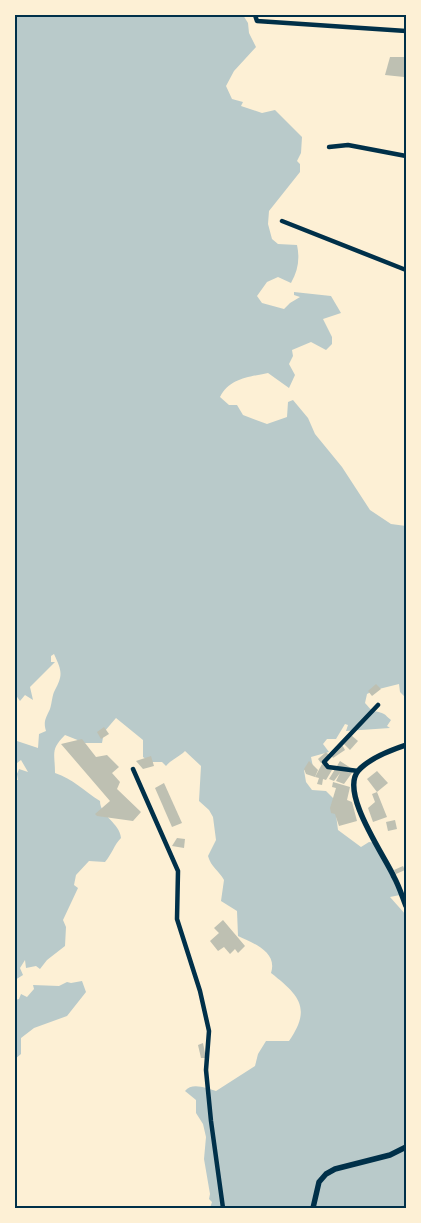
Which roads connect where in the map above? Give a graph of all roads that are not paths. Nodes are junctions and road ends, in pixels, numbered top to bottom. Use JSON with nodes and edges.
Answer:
{"nodes":[{"id":1,"x":254,"y":15,"type":"edge"},
{"id":2,"x":406,"y":31,"type":"edge"},
{"id":3,"x":329,"y":147,"type":"dead end"},
{"id":4,"x":406,"y":156,"type":"edge"},
{"id":5,"x":282,"y":221,"type":"dead end"},
{"id":6,"x":406,"y":270,"type":"edge"},
{"id":7,"x":378,"y":704,"type":"dead end"},
{"id":8,"x":406,"y":745,"type":"edge"},
{"id":9,"x":133,"y":769,"type":"dead end"},
{"id":10,"x":358,"y":771,"type":"junction"},
{"id":11,"x":406,"y":906,"type":"edge"},
{"id":12,"x":406,"y":1147,"type":"edge"},
{"id":13,"x":223,"y":1208,"type":"edge"},
{"id":14,"x":313,"y":1208,"type":"edge"}],
"edges":[{"from":1,"to":2,"type":"street"},
{"from":3,"to":4,"type":"street"},
{"from":5,"to":6,"type":"street"},
{"from":7,"to":10,"type":"street"},
{"from":8,"to":10,"type":"street"},
{"from":9,"to":13,"type":"street"},
{"from":10,"to":11,"type":"street"},
{"from":12,"to":14,"type":"street"}]}
